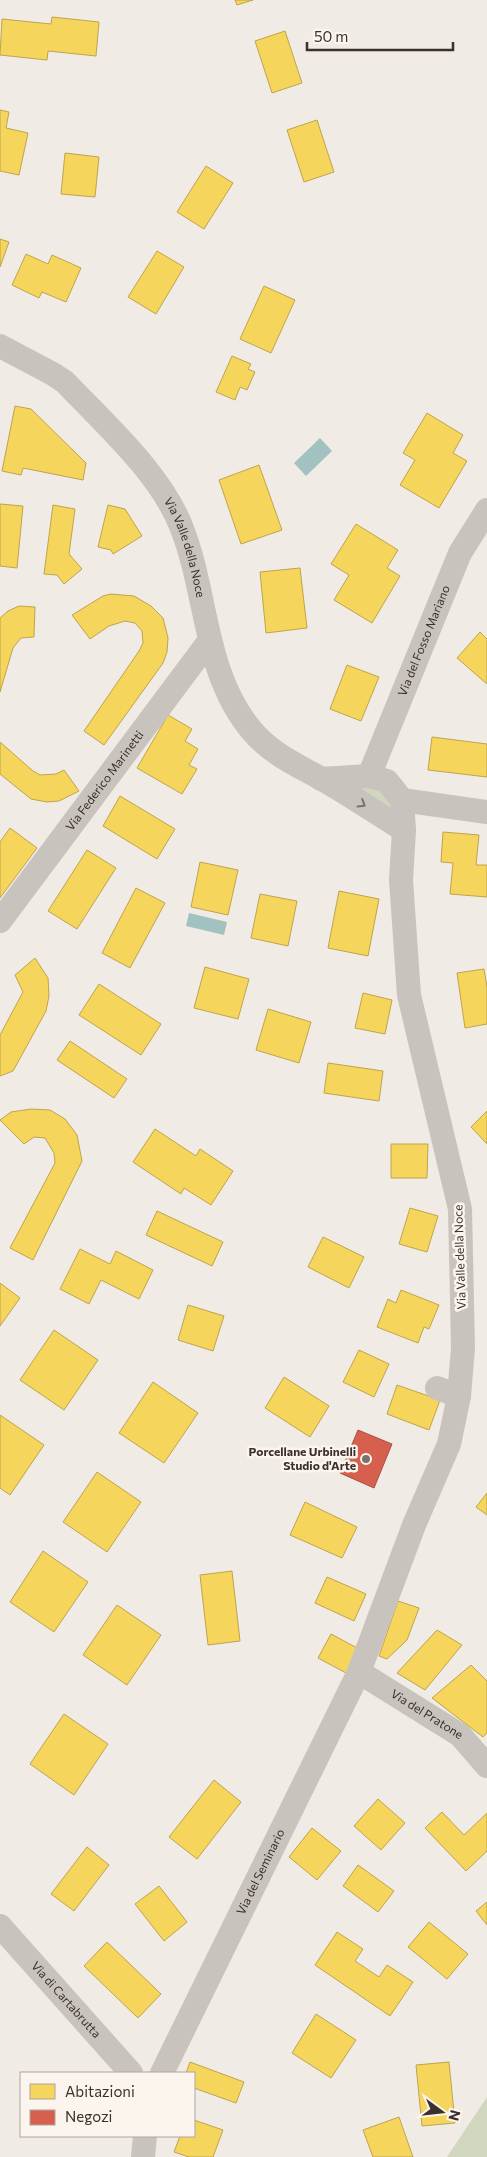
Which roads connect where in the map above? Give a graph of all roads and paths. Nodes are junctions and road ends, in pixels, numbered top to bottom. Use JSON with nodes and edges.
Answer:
{"nodes":[{"id":1,"x":0,"y":346,"type":"edge"},
{"id":2,"x":487,"y":510,"type":"edge"},
{"id":3,"x":210,"y":640,"type":"junction"},
{"id":4,"x":369,"y":776,"type":"junction"},
{"id":5,"x":320,"y":778,"type":"junction"},
{"id":6,"x":402,"y":800,"type":"junction"},
{"id":7,"x":487,"y":812,"type":"edge"},
{"id":8,"x":404,"y":830,"type":"junction"},
{"id":9,"x":0,"y":920,"type":"edge"},
{"id":10,"x":360,"y":1672,"type":"junction"},
{"id":11,"x":487,"y":1766,"type":"edge"},
{"id":12,"x":0,"y":1926,"type":"edge"},
{"id":13,"x":130,"y":2072,"type":"edge"},
{"id":14,"x":162,"y":2072,"type":"edge"},
{"id":15,"x":146,"y":2137,"type":"edge"},
{"id":16,"x":143,"y":2157,"type":"edge"}],
"edges":[{"from":1,"to":3,"type":"street","name":"Via Valle della Noce"},
{"from":2,"to":4,"type":"street","name":"Via del Fosso Mariano"},
{"from":3,"to":5,"type":"street","name":"Via Valle della Noce"},
{"from":3,"to":9,"type":"street","name":"Via Federico Marinetti"},
{"from":4,"to":5,"type":"street"},
{"from":4,"to":6,"type":"street"},
{"from":5,"to":8,"type":"street","name":"Via Valle della Noce","one_way":true},
{"from":6,"to":7,"type":"street"},
{"from":6,"to":8,"type":"street","name":"Via Valle della Noce"},
{"from":8,"to":10,"type":"street","name":"Via Valle della Noce"},
{"from":10,"to":11,"type":"street","name":"Via del Pratone"},
{"from":10,"to":14,"type":"street","name":"Via del Seminario"},
{"from":12,"to":13,"type":"street","name":"Via di Cartabrutta"},
{"from":15,"to":16,"type":"street"}]}
